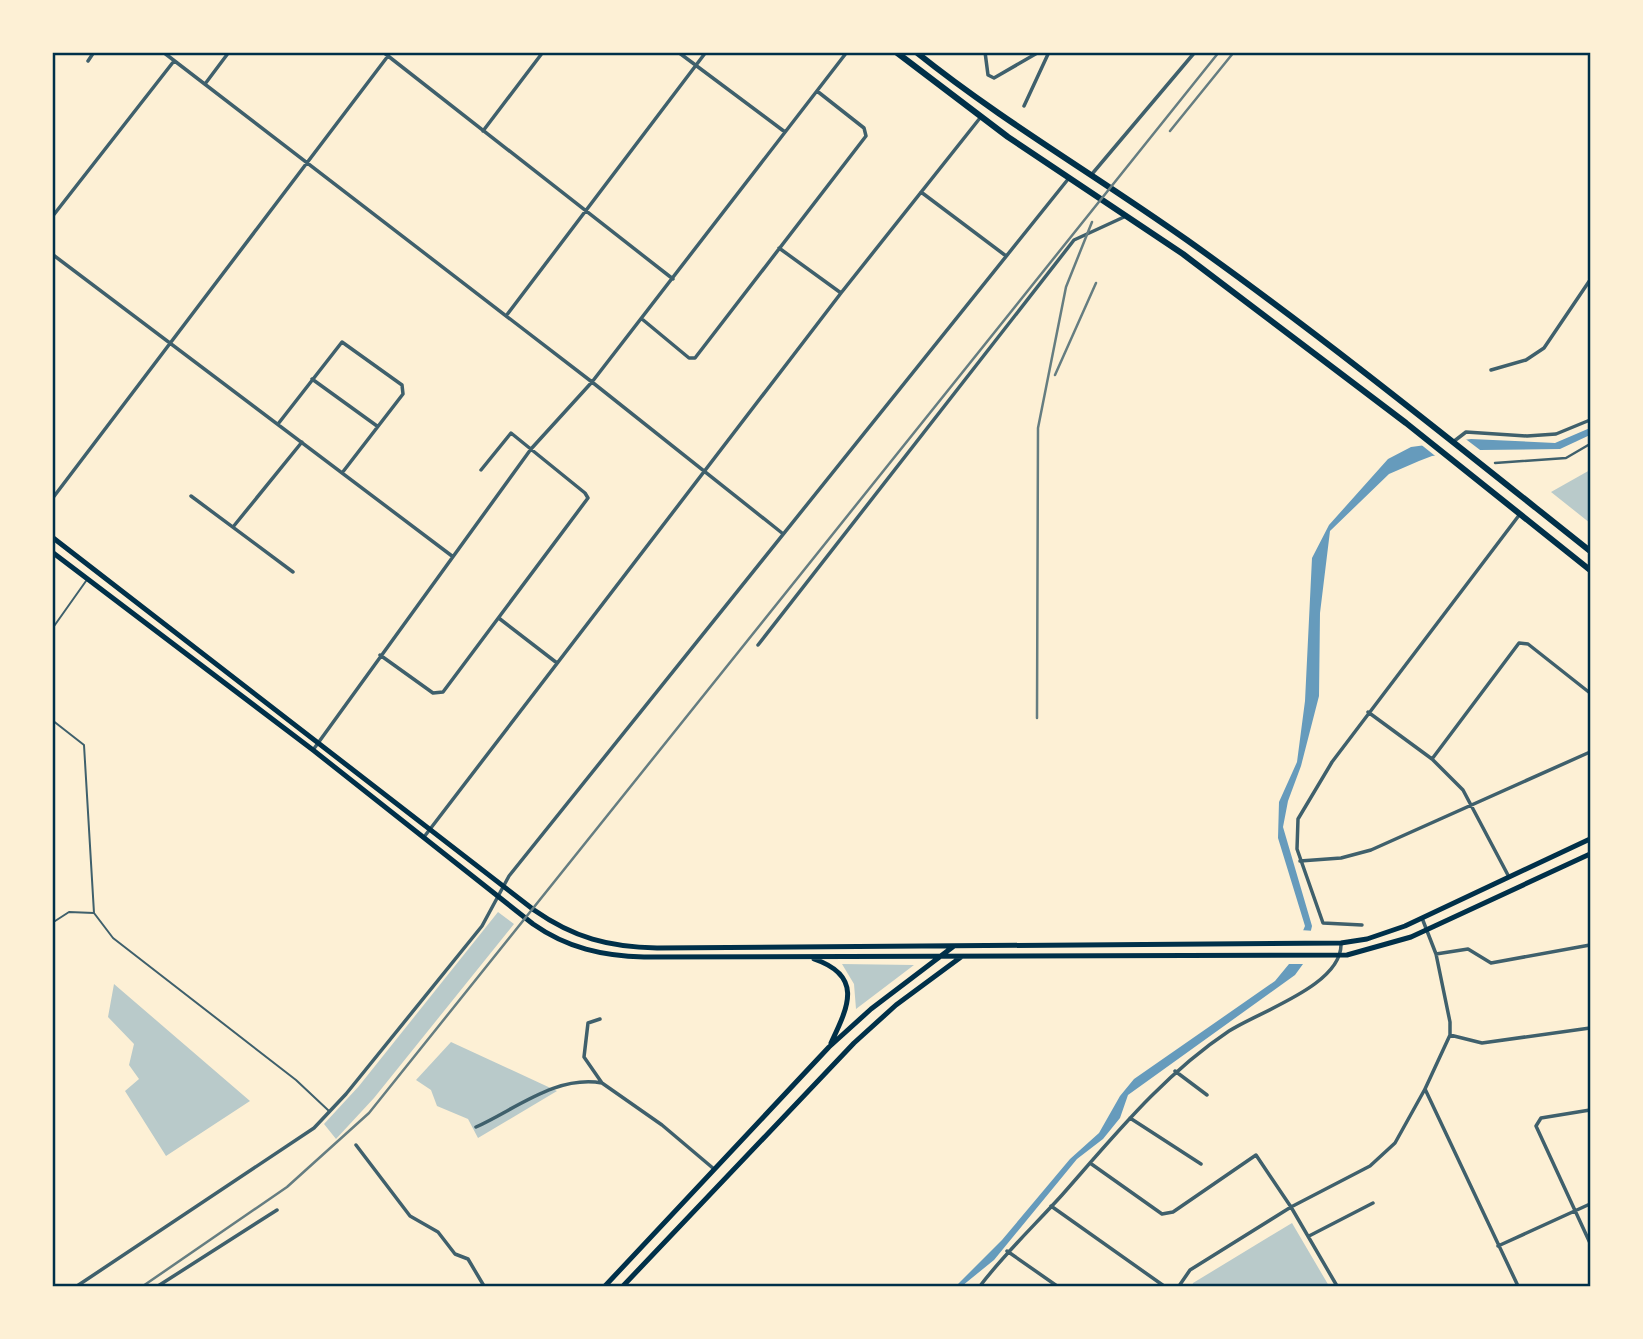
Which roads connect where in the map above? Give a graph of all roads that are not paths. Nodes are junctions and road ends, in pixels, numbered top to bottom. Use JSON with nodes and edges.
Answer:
{"nodes":[{"id":1,"x":94,"y":52,"type":"edge"},
{"id":2,"x":163,"y":52,"type":"edge"},
{"id":3,"x":229,"y":52,"type":"edge"},
{"id":4,"x":383,"y":52,"type":"edge"},
{"id":5,"x":544,"y":52,"type":"edge"},
{"id":6,"x":678,"y":52,"type":"edge"},
{"id":7,"x":706,"y":52,"type":"edge"},
{"id":8,"x":847,"y":52,"type":"edge"},
{"id":9,"x":896,"y":52,"type":"edge"},
{"id":10,"x":916,"y":52,"type":"edge"},
{"id":11,"x":985,"y":52,"type":"edge"},
{"id":12,"x":1039,"y":52,"type":"edge"},
{"id":13,"x":1049,"y":52,"type":"edge"},
{"id":14,"x":1195,"y":52,"type":"edge"},
{"id":15,"x":390,"y":54,"type":"edge"},
{"id":16,"x":88,"y":61,"type":"dead end"},
{"id":17,"x":174,"y":61,"type":"junction"},
{"id":18,"x":695,"y":66,"type":"junction"},
{"id":19,"x":205,"y":84,"type":"junction"},
{"id":20,"x":817,"y":91,"type":"junction"},
{"id":21,"x":1024,"y":106,"type":"dead end"},
{"id":22,"x":980,"y":118,"type":"junction"},
{"id":23,"x":484,"y":131,"type":"junction"},
{"id":24,"x":785,"y":132,"type":"junction"},
{"id":25,"x":307,"y":163,"type":"junction"},
{"id":26,"x":1090,"y":176,"type":"junction"},
{"id":27,"x":1069,"y":178,"type":"junction"},
{"id":28,"x":920,"y":191,"type":"junction"},
{"id":29,"x":586,"y":212,"type":"junction"},
{"id":30,"x":1126,"y":215,"type":"junction"},
{"id":31,"x":52,"y":217,"type":"edge"},
{"id":32,"x":779,"y":248,"type":"junction"},
{"id":33,"x":52,"y":254,"type":"edge"},
{"id":34,"x":1006,"y":256,"type":"junction"},
{"id":35,"x":673,"y":279,"type":"junction"},
{"id":36,"x":1591,"y":280,"type":"edge"},
{"id":37,"x":841,"y":293,"type":"junction"},
{"id":38,"x":506,"y":316,"type":"junction"},
{"id":39,"x":642,"y":319,"type":"junction"},
{"id":40,"x":170,"y":343,"type":"junction"},
{"id":41,"x":1491,"y":370,"type":"dead end"},
{"id":42,"x":312,"y":379,"type":"junction"},
{"id":43,"x":592,"y":382,"type":"junction"},
{"id":44,"x":1381,"y":386,"type":"junction"},
{"id":45,"x":1373,"y":398,"type":"junction"},
{"id":46,"x":1591,"y":420,"type":"edge"},
{"id":47,"x":277,"y":424,"type":"junction"},
{"id":48,"x":377,"y":426,"type":"junction"},
{"id":49,"x":302,"y":442,"type":"junction"},
{"id":50,"x":1453,"y":442,"type":"junction"},
{"id":51,"x":1591,"y":444,"type":"edge"},
{"id":52,"x":531,"y":449,"type":"junction"},
{"id":53,"x":1495,"y":463,"type":"dead end"},
{"id":54,"x":481,"y":470,"type":"dead end"},
{"id":55,"x":704,"y":470,"type":"junction"},
{"id":56,"x":342,"y":472,"type":"junction"},
{"id":57,"x":191,"y":496,"type":"dead end"},
{"id":58,"x":52,"y":499,"type":"edge"},
{"id":59,"x":1520,"y":514,"type":"junction"},
{"id":60,"x":233,"y":527,"type":"junction"},
{"id":61,"x":782,"y":533,"type":"junction"},
{"id":62,"x":52,"y":537,"type":"edge"},
{"id":63,"x":1591,"y":551,"type":"edge"},
{"id":64,"x":52,"y":552,"type":"edge"},
{"id":65,"x":452,"y":556,"type":"junction"},
{"id":66,"x":96,"y":570,"type":"junction"},
{"id":67,"x":1591,"y":570,"type":"edge"},
{"id":68,"x":293,"y":572,"type":"dead end"},
{"id":69,"x":88,"y":579,"type":"junction"},
{"id":70,"x":499,"y":619,"type":"junction"},
{"id":71,"x":52,"y":629,"type":"edge"},
{"id":72,"x":758,"y":645,"type":"dead end"},
{"id":73,"x":380,"y":655,"type":"junction"},
{"id":74,"x":558,"y":663,"type":"junction"},
{"id":75,"x":1591,"y":694,"type":"edge"},
{"id":76,"x":1368,"y":712,"type":"junction"},
{"id":77,"x":52,"y":720,"type":"edge"},
{"id":78,"x":319,"y":742,"type":"junction"},
{"id":79,"x":313,"y":750,"type":"junction"},
{"id":80,"x":1591,"y":752,"type":"edge"},
{"id":81,"x":1432,"y":759,"type":"junction"},
{"id":82,"x":1474,"y":806,"type":"junction"},
{"id":83,"x":430,"y":829,"type":"junction"},
{"id":84,"x":424,"y":838,"type":"junction"},
{"id":85,"x":1591,"y":839,"type":"edge"},
{"id":86,"x":1591,"y":854,"type":"edge"},
{"id":87,"x":1300,"y":861,"type":"junction"},
{"id":88,"x":1509,"y":877,"type":"junction"},
{"id":89,"x":503,"y":886,"type":"junction"},
{"id":90,"x":498,"y":896,"type":"junction"},
{"id":91,"x":94,"y":913,"type":"junction"},
{"id":92,"x":1422,"y":918,"type":"junction"},
{"id":93,"x":52,"y":923,"type":"edge"},
{"id":94,"x":1362,"y":925,"type":"dead end"},
{"id":95,"x":1427,"y":931,"type":"junction"},
{"id":96,"x":1341,"y":943,"type":"junction"},
{"id":97,"x":1591,"y":945,"type":"edge"},
{"id":98,"x":900,"y":946,"type":"junction"},
{"id":99,"x":954,"y":946,"type":"junction"},
{"id":100,"x":1052,"y":946,"type":"junction"},
{"id":101,"x":1436,"y":954,"type":"junction"},
{"id":102,"x":1342,"y":955,"type":"junction"},
{"id":103,"x":1052,"y":956,"type":"junction"},
{"id":104,"x":804,"y":957,"type":"junction"},
{"id":105,"x":900,"y":957,"type":"junction"},
{"id":106,"x":937,"y":957,"type":"junction"},
{"id":107,"x":961,"y":957,"type":"junction"},
{"id":108,"x":600,"y":1019,"type":"dead end"},
{"id":109,"x":1591,"y":1028,"type":"edge"},
{"id":110,"x":1450,"y":1035,"type":"junction"},
{"id":111,"x":829,"y":1047,"type":"junction"},
{"id":112,"x":1175,"y":1071,"type":"junction"},
{"id":113,"x":602,"y":1083,"type":"junction"},
{"id":114,"x":1425,"y":1089,"type":"junction"},
{"id":115,"x":1207,"y":1096,"type":"dead end"},
{"id":116,"x":776,"y":1105,"type":"junction"},
{"id":117,"x":1591,"y":1110,"type":"edge"},
{"id":118,"x":330,"y":1112,"type":"junction"},
{"id":119,"x":786,"y":1114,"type":"junction"},
{"id":120,"x":1129,"y":1118,"type":"junction"},
{"id":121,"x":476,"y":1127,"type":"dead end"},
{"id":122,"x":356,"y":1145,"type":"dead end"},
{"id":123,"x":1090,"y":1163,"type":"junction"},
{"id":124,"x":1201,"y":1164,"type":"dead end"},
{"id":125,"x":716,"y":1170,"type":"junction"},
{"id":126,"x":1373,"y":1203,"type":"dead end"},
{"id":127,"x":1591,"y":1204,"type":"edge"},
{"id":128,"x":1051,"y":1206,"type":"junction"},
{"id":129,"x":1291,"y":1207,"type":"junction"},
{"id":130,"x":277,"y":1210,"type":"dead end"},
{"id":131,"x":1577,"y":1211,"type":"junction"},
{"id":132,"x":663,"y":1226,"type":"junction"},
{"id":133,"x":672,"y":1234,"type":"junction"},
{"id":134,"x":1309,"y":1236,"type":"junction"},
{"id":135,"x":1591,"y":1243,"type":"edge"},
{"id":136,"x":1499,"y":1246,"type":"junction"},
{"id":137,"x":1007,"y":1251,"type":"junction"},
{"id":138,"x":632,"y":1257,"type":"junction"},
{"id":139,"x":642,"y":1266,"type":"junction"},
{"id":140,"x":76,"y":1286,"type":"edge"},
{"id":141,"x":158,"y":1286,"type":"edge"},
{"id":142,"x":484,"y":1286,"type":"edge"},
{"id":143,"x":605,"y":1286,"type":"edge"},
{"id":144,"x":623,"y":1286,"type":"edge"},
{"id":145,"x":980,"y":1286,"type":"edge"},
{"id":146,"x":1057,"y":1286,"type":"edge"},
{"id":147,"x":1164,"y":1286,"type":"edge"},
{"id":148,"x":1179,"y":1286,"type":"edge"},
{"id":149,"x":1337,"y":1286,"type":"edge"},
{"id":150,"x":1518,"y":1286,"type":"edge"}],
"edges":[{"from":1,"to":16,"type":"street"},
{"from":2,"to":17,"type":"street"},
{"from":3,"to":19,"type":"street"},
{"from":4,"to":15,"type":"street"},
{"from":5,"to":23,"type":"street"},
{"from":6,"to":18,"type":"street"},
{"from":7,"to":18,"type":"street"},
{"from":8,"to":20,"type":"street"},
{"from":9,"to":22,"type":"main road"},
{"from":10,"to":26,"type":"main road"},
{"from":11,"to":12,"type":"street"},
{"from":13,"to":21,"type":"street"},
{"from":14,"to":26,"type":"street"},
{"from":15,"to":23,"type":"street"},
{"from":15,"to":25,"type":"street"},
{"from":17,"to":19,"type":"street"},
{"from":17,"to":31,"type":"street"},
{"from":18,"to":24,"type":"street"},
{"from":18,"to":29,"type":"street"},
{"from":19,"to":25,"type":"street"},
{"from":20,"to":24,"type":"street"},
{"from":20,"to":32,"type":"street"},
{"from":22,"to":27,"type":"main road"},
{"from":22,"to":28,"type":"street"},
{"from":23,"to":29,"type":"street"},
{"from":24,"to":35,"type":"street"},
{"from":25,"to":38,"type":"street"},
{"from":25,"to":40,"type":"street"},
{"from":26,"to":44,"type":"main road"},
{"from":27,"to":30,"type":"main road"},
{"from":27,"to":34,"type":"street"},
{"from":28,"to":34,"type":"street"},
{"from":28,"to":37,"type":"street"},
{"from":29,"to":35,"type":"street"},
{"from":29,"to":38,"type":"street"},
{"from":30,"to":45,"type":"main road"},
{"from":30,"to":72,"type":"street"},
{"from":32,"to":37,"type":"street"},
{"from":32,"to":39,"type":"street"},
{"from":33,"to":40,"type":"street"},
{"from":34,"to":61,"type":"street"},
{"from":35,"to":39,"type":"street"},
{"from":36,"to":41,"type":"street"},
{"from":37,"to":55,"type":"street"},
{"from":38,"to":43,"type":"street"},
{"from":39,"to":43,"type":"street"},
{"from":40,"to":47,"type":"street"},
{"from":40,"to":58,"type":"street"},
{"from":42,"to":47,"type":"street"},
{"from":42,"to":48,"type":"street"},
{"from":42,"to":48,"type":"street"},
{"from":43,"to":52,"type":"street"},
{"from":43,"to":55,"type":"street"},
{"from":44,"to":45,"type":"main road"},
{"from":44,"to":50,"type":"main road"},
{"from":45,"to":59,"type":"main road"},
{"from":46,"to":50,"type":"street"},
{"from":47,"to":49,"type":"street"},
{"from":48,"to":56,"type":"street"},
{"from":49,"to":56,"type":"street"},
{"from":49,"to":60,"type":"street"},
{"from":50,"to":63,"type":"main road"},
{"from":51,"to":53,"type":"street"},
{"from":52,"to":54,"type":"street"},
{"from":52,"to":65,"type":"street"},
{"from":52,"to":70,"type":"street"},
{"from":55,"to":61,"type":"street"},
{"from":55,"to":74,"type":"street"},
{"from":56,"to":65,"type":"street"},
{"from":57,"to":60,"type":"street"},
{"from":59,"to":67,"type":"main road"},
{"from":59,"to":76,"type":"street"},
{"from":60,"to":68,"type":"street"},
{"from":61,"to":89,"type":"street"},
{"from":62,"to":66,"type":"main road"},
{"from":64,"to":69,"type":"main road"},
{"from":65,"to":73,"type":"street"},
{"from":66,"to":69,"type":"lane"},
{"from":66,"to":78,"type":"main road"},
{"from":69,"to":71,"type":"lane"},
{"from":69,"to":79,"type":"main road"},
{"from":70,"to":73,"type":"street"},
{"from":70,"to":74,"type":"street"},
{"from":73,"to":78,"type":"street"},
{"from":74,"to":83,"type":"street"},
{"from":75,"to":81,"type":"street"},
{"from":76,"to":81,"type":"street"},
{"from":76,"to":87,"type":"street"},
{"from":77,"to":91,"type":"lane"},
{"from":78,"to":79,"type":"street"},
{"from":78,"to":83,"type":"main road"},
{"from":79,"to":84,"type":"main road"},
{"from":80,"to":82,"type":"street"},
{"from":81,"to":82,"type":"street"},
{"from":82,"to":87,"type":"street"},
{"from":82,"to":88,"type":"street"},
{"from":83,"to":84,"type":"street"},
{"from":83,"to":89,"type":"main road"},
{"from":84,"to":90,"type":"main road"},
{"from":85,"to":88,"type":"main road"},
{"from":86,"to":95,"type":"main road"},
{"from":87,"to":94,"type":"street"},
{"from":88,"to":92,"type":"main road"},
{"from":89,"to":90,"type":"street"},
{"from":89,"to":98,"type":"main road"},
{"from":90,"to":104,"type":"main road"},
{"from":90,"to":118,"type":"street"},
{"from":91,"to":93,"type":"lane"},
{"from":91,"to":118,"type":"lane"},
{"from":92,"to":95,"type":"street"},
{"from":92,"to":96,"type":"main road"},
{"from":95,"to":101,"type":"street"},
{"from":95,"to":102,"type":"main road"},
{"from":96,"to":100,"type":"main road"},
{"from":96,"to":102,"type":"street"},
{"from":97,"to":101,"type":"street"},
{"from":98,"to":99,"type":"main road"},
{"from":98,"to":105,"type":"main road"},
{"from":99,"to":100,"type":"main road"},
{"from":99,"to":106,"type":"main road"},
{"from":99,"to":107,"type":"main road"},
{"from":100,"to":103,"type":"main road"},
{"from":101,"to":110,"type":"street"},
{"from":102,"to":103,"type":"main road"},
{"from":102,"to":112,"type":"street"},
{"from":103,"to":107,"type":"main road"},
{"from":104,"to":105,"type":"main road"},
{"from":104,"to":111,"type":"main road"},
{"from":105,"to":106,"type":"main road"},
{"from":106,"to":107,"type":"main road"},
{"from":106,"to":111,"type":"main road"},
{"from":107,"to":119,"type":"main road"},
{"from":108,"to":113,"type":"street"},
{"from":109,"to":110,"type":"street"},
{"from":110,"to":114,"type":"street"},
{"from":111,"to":116,"type":"main road"},
{"from":112,"to":115,"type":"street"},
{"from":112,"to":120,"type":"street"},
{"from":113,"to":121,"type":"street"},
{"from":113,"to":125,"type":"street"},
{"from":114,"to":129,"type":"street"},
{"from":114,"to":136,"type":"street"},
{"from":116,"to":119,"type":"main road"},
{"from":116,"to":125,"type":"main road"},
{"from":117,"to":131,"type":"street"},
{"from":118,"to":140,"type":"street"},
{"from":119,"to":133,"type":"main road"},
{"from":120,"to":123,"type":"street"},
{"from":120,"to":124,"type":"street"},
{"from":122,"to":142,"type":"street"},
{"from":123,"to":128,"type":"street"},
{"from":123,"to":129,"type":"street"},
{"from":125,"to":132,"type":"main road"},
{"from":126,"to":134,"type":"street"},
{"from":127,"to":131,"type":"street"},
{"from":128,"to":137,"type":"street"},
{"from":128,"to":147,"type":"street"},
{"from":129,"to":134,"type":"street"},
{"from":129,"to":148,"type":"street"},
{"from":130,"to":141,"type":"street"},
{"from":131,"to":135,"type":"street"},
{"from":131,"to":136,"type":"street"},
{"from":132,"to":133,"type":"main road"},
{"from":132,"to":138,"type":"main road"},
{"from":133,"to":139,"type":"main road"},
{"from":134,"to":149,"type":"street"},
{"from":136,"to":150,"type":"street"},
{"from":137,"to":145,"type":"street"},
{"from":137,"to":146,"type":"street"},
{"from":138,"to":139,"type":"main road"},
{"from":138,"to":143,"type":"main road"},
{"from":139,"to":144,"type":"main road"}]}
